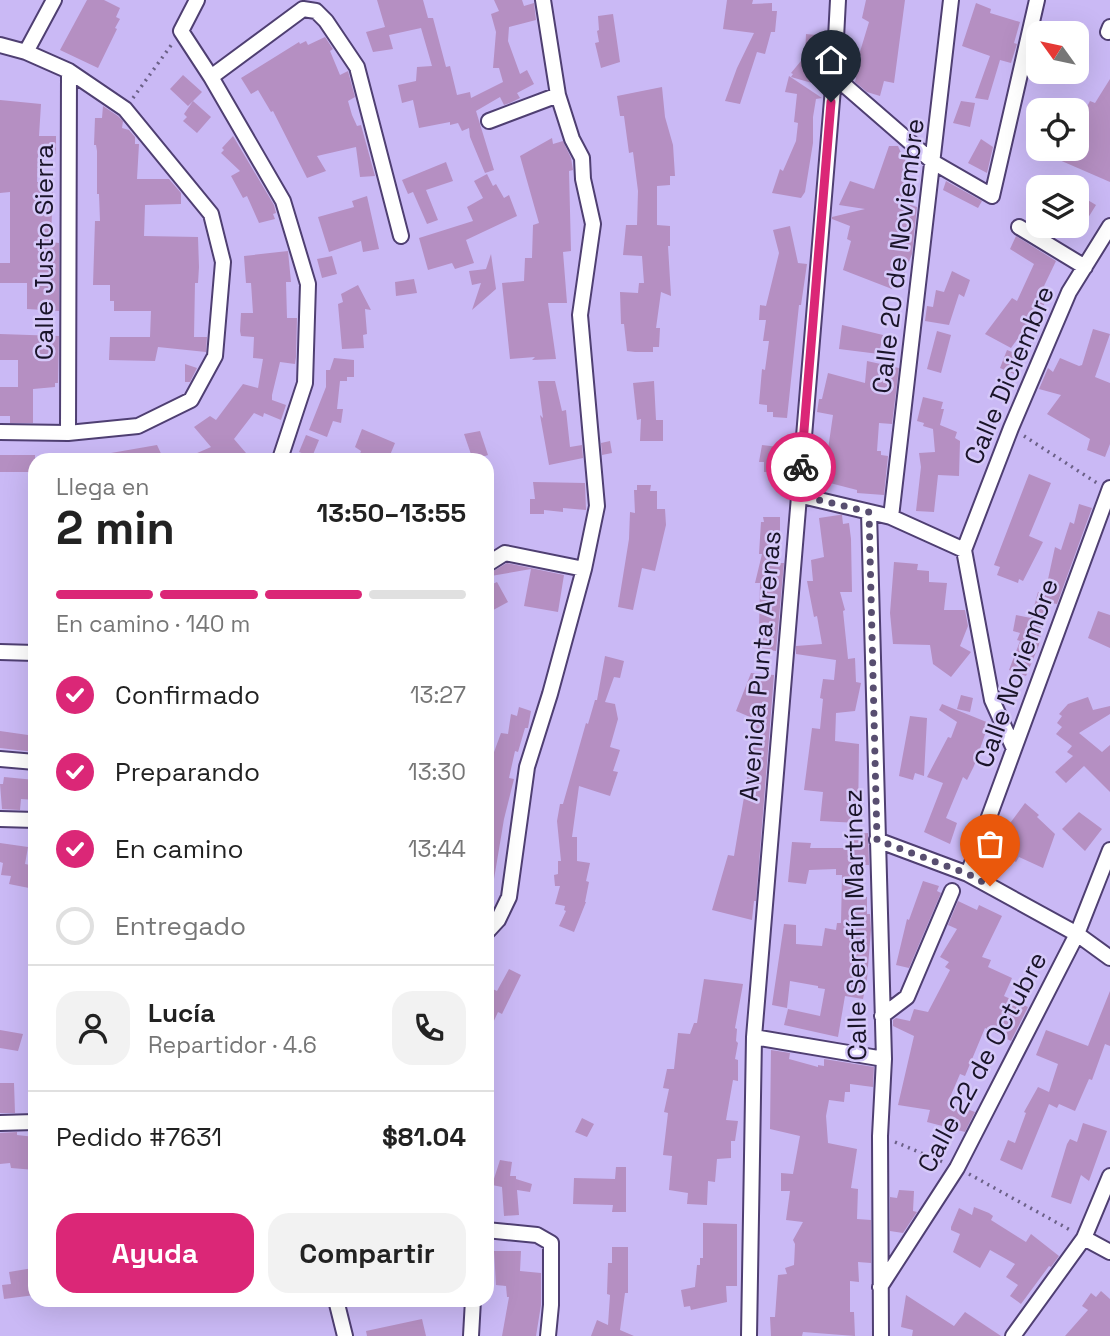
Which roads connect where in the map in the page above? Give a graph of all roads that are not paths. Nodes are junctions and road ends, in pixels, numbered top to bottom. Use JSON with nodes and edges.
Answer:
{"nodes":[{"id":1,"x":54,"y":0,"type":"edge"},
{"id":2,"x":197,"y":0,"type":"edge"},
{"id":3,"x":543,"y":0,"type":"edge"},
{"id":4,"x":838,"y":0,"type":"edge"},
{"id":5,"x":951,"y":0,"type":"edge"},
{"id":6,"x":1037,"y":0,"type":"edge"},
{"id":7,"x":0,"y":46,"type":"edge"},
{"id":8,"x":26,"y":52,"type":"junction"},
{"id":9,"x":69,"y":71,"type":"junction"},
{"id":10,"x":834,"y":76,"type":"junction"},
{"id":11,"x":211,"y":78,"type":"junction"},
{"id":12,"x":558,"y":95,"type":"junction"},
{"id":13,"x":489,"y":121,"type":"dead end"},
{"id":14,"x":933,"y":162,"type":"junction"},
{"id":15,"x":1110,"y":226,"type":"edge"},
{"id":16,"x":1019,"y":227,"type":"dead end"},
{"id":17,"x":401,"y":236,"type":"dead end"},
{"id":18,"x":1085,"y":267,"type":"junction"},
{"id":19,"x":0,"y":432,"type":"edge"},
{"id":20,"x":68,"y":433,"type":"junction"},
{"id":21,"x":283,"y":453,"type":"edge"},
{"id":22,"x":1110,"y":489,"type":"edge"},
{"id":23,"x":798,"y":495,"type":"junction"},
{"id":24,"x":869,"y":512,"type":"junction"},
{"id":25,"x":891,"y":517,"type":"junction"},
{"id":26,"x":964,"y":550,"type":"junction"},
{"id":27,"x":494,"y":560,"type":"edge"},
{"id":28,"x":584,"y":569,"type":"junction"},
{"id":29,"x":0,"y":652,"type":"edge"},
{"id":30,"x":28,"y":653,"type":"edge"},
{"id":31,"x":1014,"y":750,"type":"junction"},
{"id":32,"x":0,"y":760,"type":"edge"},
{"id":33,"x":28,"y":762,"type":"edge"},
{"id":34,"x":0,"y":819,"type":"edge"},
{"id":35,"x":28,"y":820,"type":"edge"},
{"id":36,"x":877,"y":840,"type":"junction"},
{"id":37,"x":1110,"y":850,"type":"edge"},
{"id":38,"x":968,"y":874,"type":"junction"},
{"id":39,"x":952,"y":891,"type":"dead end"},
{"id":40,"x":494,"y":924,"type":"edge"},
{"id":41,"x":1077,"y":934,"type":"junction"},
{"id":42,"x":1110,"y":958,"type":"edge"},
{"id":43,"x":882,"y":1016,"type":"junction"},
{"id":44,"x":754,"y":1037,"type":"junction"},
{"id":45,"x":884,"y":1059,"type":"junction"},
{"id":46,"x":28,"y":1122,"type":"edge"},
{"id":47,"x":0,"y":1123,"type":"edge"},
{"id":48,"x":1110,"y":1176,"type":"edge"},
{"id":49,"x":494,"y":1231,"type":"edge"},
{"id":50,"x":1084,"y":1238,"type":"junction"},
{"id":51,"x":1110,"y":1252,"type":"edge"},
{"id":52,"x":879,"y":1288,"type":"junction"},
{"id":53,"x":338,"y":1307,"type":"edge"},
{"id":54,"x":473,"y":1307,"type":"edge"},
{"id":55,"x":345,"y":1336,"type":"edge"},
{"id":56,"x":471,"y":1336,"type":"edge"},
{"id":57,"x":548,"y":1336,"type":"edge"},
{"id":58,"x":749,"y":1336,"type":"edge"},
{"id":59,"x":881,"y":1336,"type":"edge"},
{"id":60,"x":1013,"y":1336,"type":"edge"}],
"edges":[{"from":1,"to":8,"type":"street"},
{"from":2,"to":11,"type":"street"},
{"from":3,"to":12,"type":"street"},
{"from":4,"to":10,"type":"street","name":"Avenida Punta Arenas"},
{"from":5,"to":14,"type":"street","name":"Calle 20 de Noviembre"},
{"from":6,"to":14,"type":"street"},
{"from":7,"to":8,"type":"street"},
{"from":8,"to":9,"type":"street"},
{"from":9,"to":20,"type":"street","name":"Calle Justo Sierra"},
{"from":9,"to":20,"type":"street"},
{"from":10,"to":14,"type":"street"},
{"from":10,"to":23,"type":"street","name":"Avenida Punta Arenas"},
{"from":11,"to":17,"type":"street"},
{"from":11,"to":21,"type":"street"},
{"from":12,"to":13,"type":"street"},
{"from":12,"to":28,"type":"street"},
{"from":14,"to":25,"type":"street","name":"Calle 20 de Noviembre"},
{"from":15,"to":18,"type":"street","name":"Calle Diciembre"},
{"from":16,"to":18,"type":"street"},
{"from":18,"to":26,"type":"street","name":"Calle Diciembre"},
{"from":19,"to":20,"type":"street"},
{"from":22,"to":31,"type":"street","name":"Calle Noviembre"},
{"from":23,"to":24,"type":"street"},
{"from":23,"to":44,"type":"street","name":"Avenida Punta Arenas"},
{"from":24,"to":25,"type":"street"},
{"from":24,"to":36,"type":"street","name":"Calle Serafín Martínez"},
{"from":25,"to":26,"type":"street"},
{"from":26,"to":31,"type":"street"},
{"from":27,"to":28,"type":"street"},
{"from":28,"to":40,"type":"street"},
{"from":29,"to":30,"type":"street"},
{"from":31,"to":38,"type":"street","name":"Calle Noviembre"},
{"from":32,"to":33,"type":"street"},
{"from":34,"to":35,"type":"street"},
{"from":36,"to":38,"type":"street"},
{"from":36,"to":43,"type":"street","name":"Calle Serafín Martínez"},
{"from":37,"to":41,"type":"street","name":"Calle 22 de Octubre"},
{"from":38,"to":41,"type":"street"},
{"from":39,"to":43,"type":"street"},
{"from":41,"to":42,"type":"street"},
{"from":41,"to":52,"type":"street","name":"Calle 22 de Octubre"},
{"from":43,"to":45,"type":"street","name":"Calle Serafín Martínez"},
{"from":44,"to":45,"type":"street"},
{"from":44,"to":58,"type":"street","name":"Avenida Punta Arenas"},
{"from":45,"to":52,"type":"street","name":"Calle Serafín Martínez"},
{"from":46,"to":47,"type":"street"},
{"from":48,"to":50,"type":"street"},
{"from":49,"to":57,"type":"street"},
{"from":50,"to":51,"type":"street"},
{"from":50,"to":60,"type":"street"},
{"from":52,"to":59,"type":"street","name":"Calle Serafín Martínez"},
{"from":53,"to":55,"type":"street"},
{"from":54,"to":56,"type":"street"}]}
